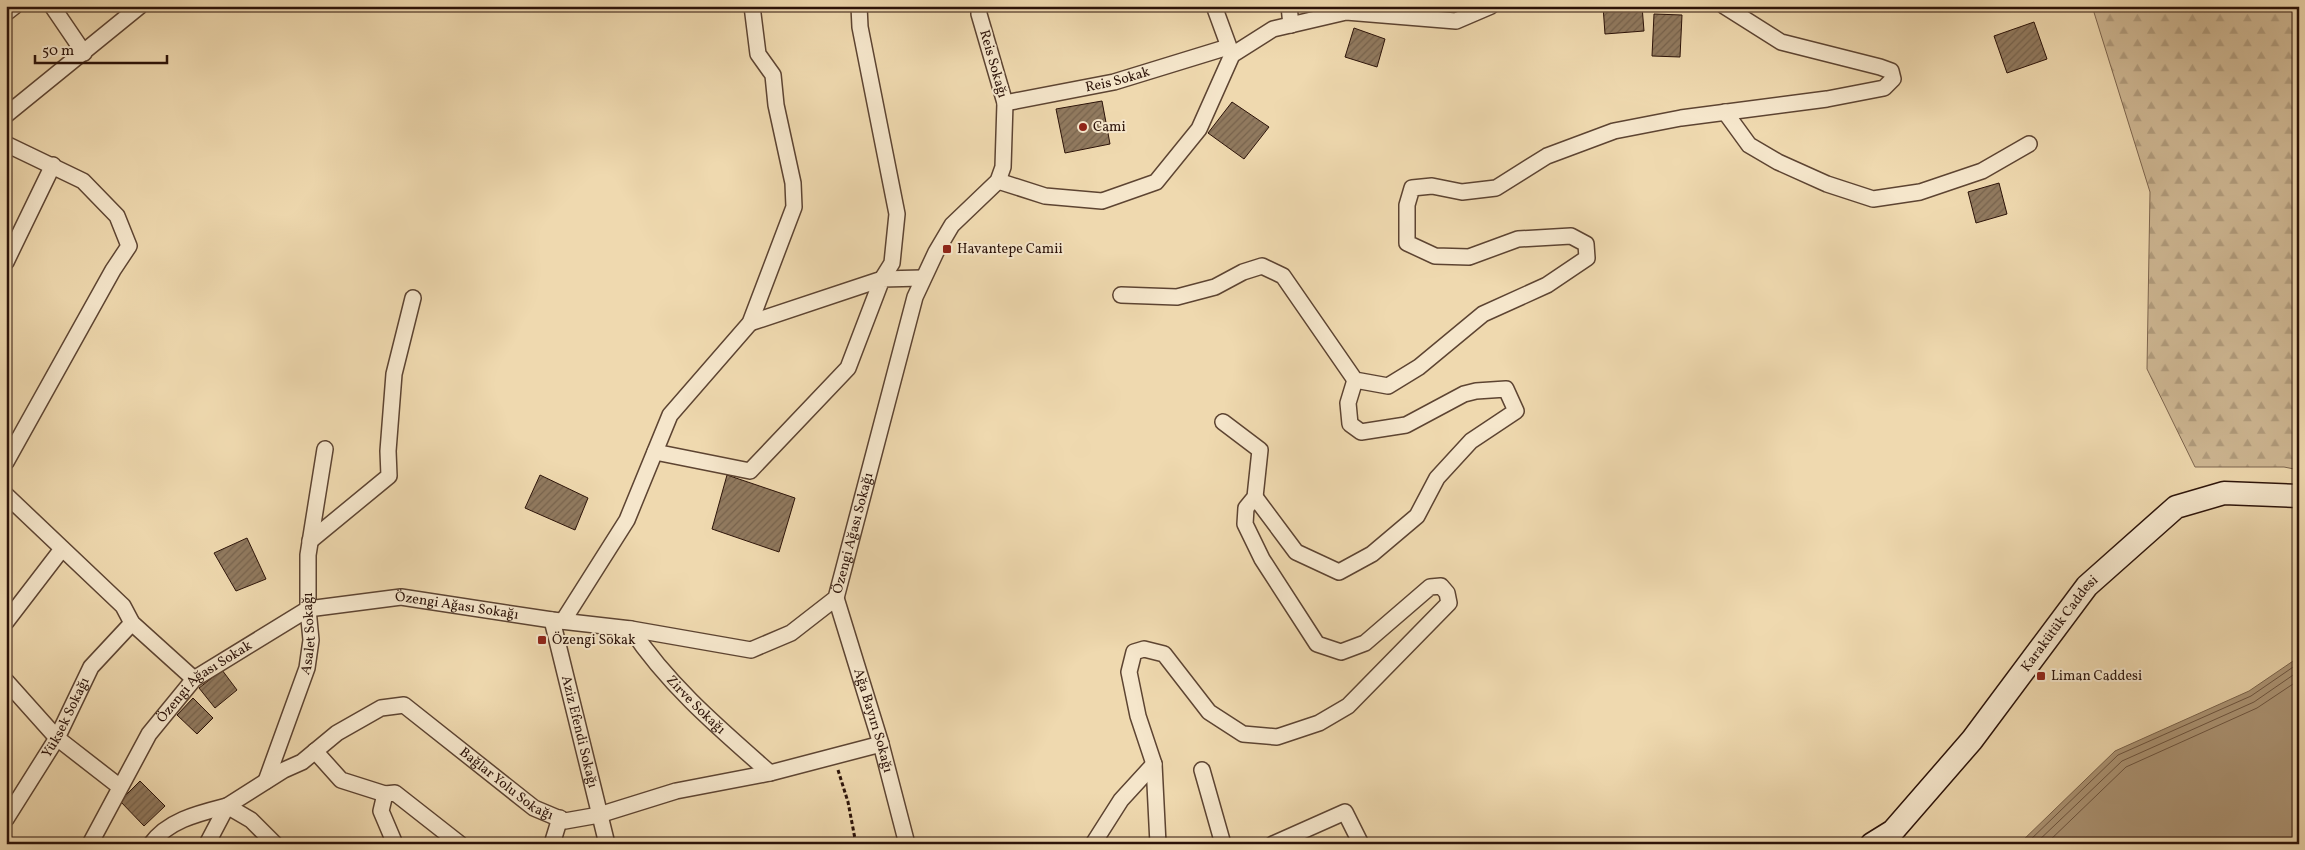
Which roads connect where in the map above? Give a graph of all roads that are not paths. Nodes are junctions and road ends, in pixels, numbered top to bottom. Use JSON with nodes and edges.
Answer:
{"nodes":[{"id":1,"x":15,"y":6,"type":"edge"},
{"id":2,"x":52,"y":6,"type":"edge"},
{"id":3,"x":140,"y":6,"type":"edge"},
{"id":4,"x":752,"y":6,"type":"edge"},
{"id":5,"x":859,"y":6,"type":"edge"},
{"id":6,"x":979,"y":6,"type":"edge"},
{"id":7,"x":1214,"y":6,"type":"edge"},
{"id":8,"x":1289,"y":6,"type":"edge"},
{"id":9,"x":1491,"y":6,"type":"edge"},
{"id":10,"x":1724,"y":6,"type":"edge"},
{"id":11,"x":6,"y":13,"type":"edge"},
{"id":12,"x":1458,"y":14,"type":"edge"},
{"id":13,"x":1292,"y":24,"type":"junction"},
{"id":14,"x":1230,"y":51,"type":"junction"},
{"id":15,"x":84,"y":53,"type":"junction"},
{"id":16,"x":1005,"y":103,"type":"junction"},
{"id":17,"x":1725,"y":112,"type":"junction"},
{"id":18,"x":6,"y":115,"type":"edge"},
{"id":19,"x":6,"y":144,"type":"edge"},
{"id":20,"x":2029,"y":144,"type":"dead end"},
{"id":21,"x":53,"y":165,"type":"junction"},
{"id":22,"x":998,"y":180,"type":"junction"},
{"id":23,"x":6,"y":262,"type":"edge"},
{"id":24,"x":882,"y":278,"type":"junction"},
{"id":25,"x":922,"y":278,"type":"junction"},
{"id":26,"x":1121,"y":295,"type":"dead end"},
{"id":27,"x":413,"y":298,"type":"dead end"},
{"id":28,"x":750,"y":322,"type":"junction"},
{"id":29,"x":1355,"y":380,"type":"junction"},
{"id":30,"x":1222,"y":422,"type":"dead end"},
{"id":31,"x":325,"y":449,"type":"dead end"},
{"id":32,"x":655,"y":452,"type":"junction"},
{"id":33,"x":6,"y":462,"type":"edge"},
{"id":34,"x":6,"y":495,"type":"edge"},
{"id":35,"x":2299,"y":496,"type":"edge"},
{"id":36,"x":1255,"y":497,"type":"junction"},
{"id":37,"x":310,"y":541,"type":"junction"},
{"id":38,"x":62,"y":549,"type":"junction"},
{"id":39,"x":836,"y":598,"type":"junction"},
{"id":40,"x":383,"y":599,"type":"joint"},
{"id":41,"x":308,"y":609,"type":"junction"},
{"id":42,"x":557,"y":620,"type":"junction"},
{"id":43,"x":6,"y":622,"type":"edge"},
{"id":44,"x":132,"y":623,"type":"junction"},
{"id":45,"x":632,"y":629,"type":"junction"},
{"id":46,"x":194,"y":679,"type":"junction"},
{"id":47,"x":6,"y":681,"type":"edge"},
{"id":48,"x":57,"y":738,"type":"junction"},
{"id":49,"x":882,"y":744,"type":"junction"},
{"id":50,"x":315,"y":751,"type":"junction"},
{"id":51,"x":1154,"y":764,"type":"junction"},
{"id":52,"x":1202,"y":770,"type":"dead end"},
{"id":53,"x":770,"y":773,"type":"junction"},
{"id":54,"x":266,"y":781,"type":"junction"},
{"id":55,"x":120,"y":787,"type":"junction"},
{"id":56,"x":385,"y":794,"type":"junction"},
{"id":57,"x":227,"y":806,"type":"junction"},
{"id":58,"x":599,"y":815,"type":"junction"},
{"id":59,"x":560,"y":818,"type":"junction"},
{"id":60,"x":6,"y":819,"type":"edge"},
{"id":61,"x":393,"y":843,"type":"edge"},
{"id":62,"x":90,"y":844,"type":"edge"},
{"id":63,"x":151,"y":844,"type":"edge"},
{"id":64,"x":207,"y":844,"type":"edge"},
{"id":65,"x":275,"y":844,"type":"edge"},
{"id":66,"x":460,"y":844,"type":"edge"},
{"id":67,"x":552,"y":844,"type":"edge"},
{"id":68,"x":607,"y":844,"type":"edge"},
{"id":69,"x":907,"y":844,"type":"edge"},
{"id":70,"x":1094,"y":844,"type":"edge"},
{"id":71,"x":1158,"y":844,"type":"edge"},
{"id":72,"x":1223,"y":844,"type":"edge"},
{"id":73,"x":1273,"y":844,"type":"edge"},
{"id":74,"x":1361,"y":844,"type":"edge"},
{"id":75,"x":1872,"y":844,"type":"edge"}],
"edges":[{"from":1,"to":11,"type":"street"},
{"from":2,"to":15,"type":"street"},
{"from":3,"to":15,"type":"street"},
{"from":4,"to":28,"type":"street"},
{"from":5,"to":24,"type":"street"},
{"from":6,"to":16,"type":"street","name":"Reis Sokağı"},
{"from":7,"to":14,"type":"street"},
{"from":8,"to":13,"type":"street"},
{"from":9,"to":12,"type":"street"},
{"from":10,"to":17,"type":"street"},
{"from":12,"to":13,"type":"street","name":"Reis Sokak"},
{"from":13,"to":14,"type":"street","name":"Reis Sokak"},
{"from":14,"to":16,"type":"street","name":"Reis Sokak"},
{"from":14,"to":22,"type":"street"},
{"from":15,"to":18,"type":"street"},
{"from":16,"to":22,"type":"street","name":"Reis Sokağı"},
{"from":17,"to":20,"type":"street"},
{"from":17,"to":29,"type":"street"},
{"from":19,"to":21,"type":"street"},
{"from":21,"to":23,"type":"street"},
{"from":21,"to":33,"type":"street"},
{"from":22,"to":25,"type":"street","name":"Özengi Ağası Sokağı"},
{"from":24,"to":25,"type":"street"},
{"from":24,"to":28,"type":"street"},
{"from":24,"to":32,"type":"street"},
{"from":25,"to":39,"type":"street","name":"Özengi Ağası Sokağı"},
{"from":26,"to":29,"type":"street"},
{"from":27,"to":37,"type":"street"},
{"from":28,"to":32,"type":"street"},
{"from":29,"to":36,"type":"street"},
{"from":30,"to":36,"type":"street"},
{"from":31,"to":37,"type":"street","name":"Asalet Sokağı"},
{"from":32,"to":42,"type":"street"},
{"from":34,"to":38,"type":"street"},
{"from":35,"to":75,"type":"main road","name":"Karakütük Caddesi"},
{"from":36,"to":51,"type":"street"},
{"from":37,"to":41,"type":"street","name":"Asalet Sokağı"},
{"from":38,"to":43,"type":"street"},
{"from":38,"to":44,"type":"street"},
{"from":39,"to":45,"type":"street","name":"Özengi Ağası Sokağı"},
{"from":39,"to":49,"type":"street","name":"Ağa Bayırı Sokağı"},
{"from":40,"to":41,"type":"street","name":"Özengi Ağası Sokak"},
{"from":40,"to":42,"type":"street","name":"Özengi Ağası Sokağı"},
{"from":41,"to":46,"type":"street","name":"Özengi Ağası Sokak"},
{"from":41,"to":54,"type":"street","name":"Asalet Sokağı"},
{"from":42,"to":45,"type":"street","name":"Özengi Ağası Sokağı"},
{"from":42,"to":58,"type":"street","name":"Aziz Efendi Sokağı"},
{"from":44,"to":46,"type":"street"},
{"from":44,"to":48,"type":"street","name":"Yüksek Sokağı"},
{"from":45,"to":53,"type":"street","name":"Zirve Sokağı"},
{"from":46,"to":55,"type":"street","name":"Özengi Ağası Sokak"},
{"from":47,"to":48,"type":"street"},
{"from":48,"to":55,"type":"street"},
{"from":48,"to":60,"type":"street","name":"Yüksek Sokağı"},
{"from":49,"to":53,"type":"street","name":"Bağlar Yolu Sokağı"},
{"from":49,"to":69,"type":"street","name":"Ağa Bayırı Sokağı"},
{"from":50,"to":54,"type":"street","name":"Bağlar Yolu Sokağı"},
{"from":50,"to":56,"type":"street"},
{"from":50,"to":59,"type":"street","name":"Bağlar Yolu Sokağı"},
{"from":51,"to":70,"type":"street"},
{"from":51,"to":71,"type":"street"},
{"from":52,"to":72,"type":"street"},
{"from":53,"to":58,"type":"street","name":"Bağlar Yolu Sokağı"},
{"from":54,"to":57,"type":"street","name":"Bağlar Yolu Sokağı"},
{"from":55,"to":62,"type":"street","name":"Özengi Ağası Sokak"},
{"from":56,"to":61,"type":"street"},
{"from":56,"to":66,"type":"street"},
{"from":57,"to":63,"type":"street"},
{"from":57,"to":64,"type":"street"},
{"from":57,"to":65,"type":"street"},
{"from":58,"to":59,"type":"street","name":"Bağlar Yolu Sokağı"},
{"from":58,"to":68,"type":"street","name":"Aziz Efendi Sokağı"},
{"from":59,"to":67,"type":"street"},
{"from":73,"to":74,"type":"street"}]}
